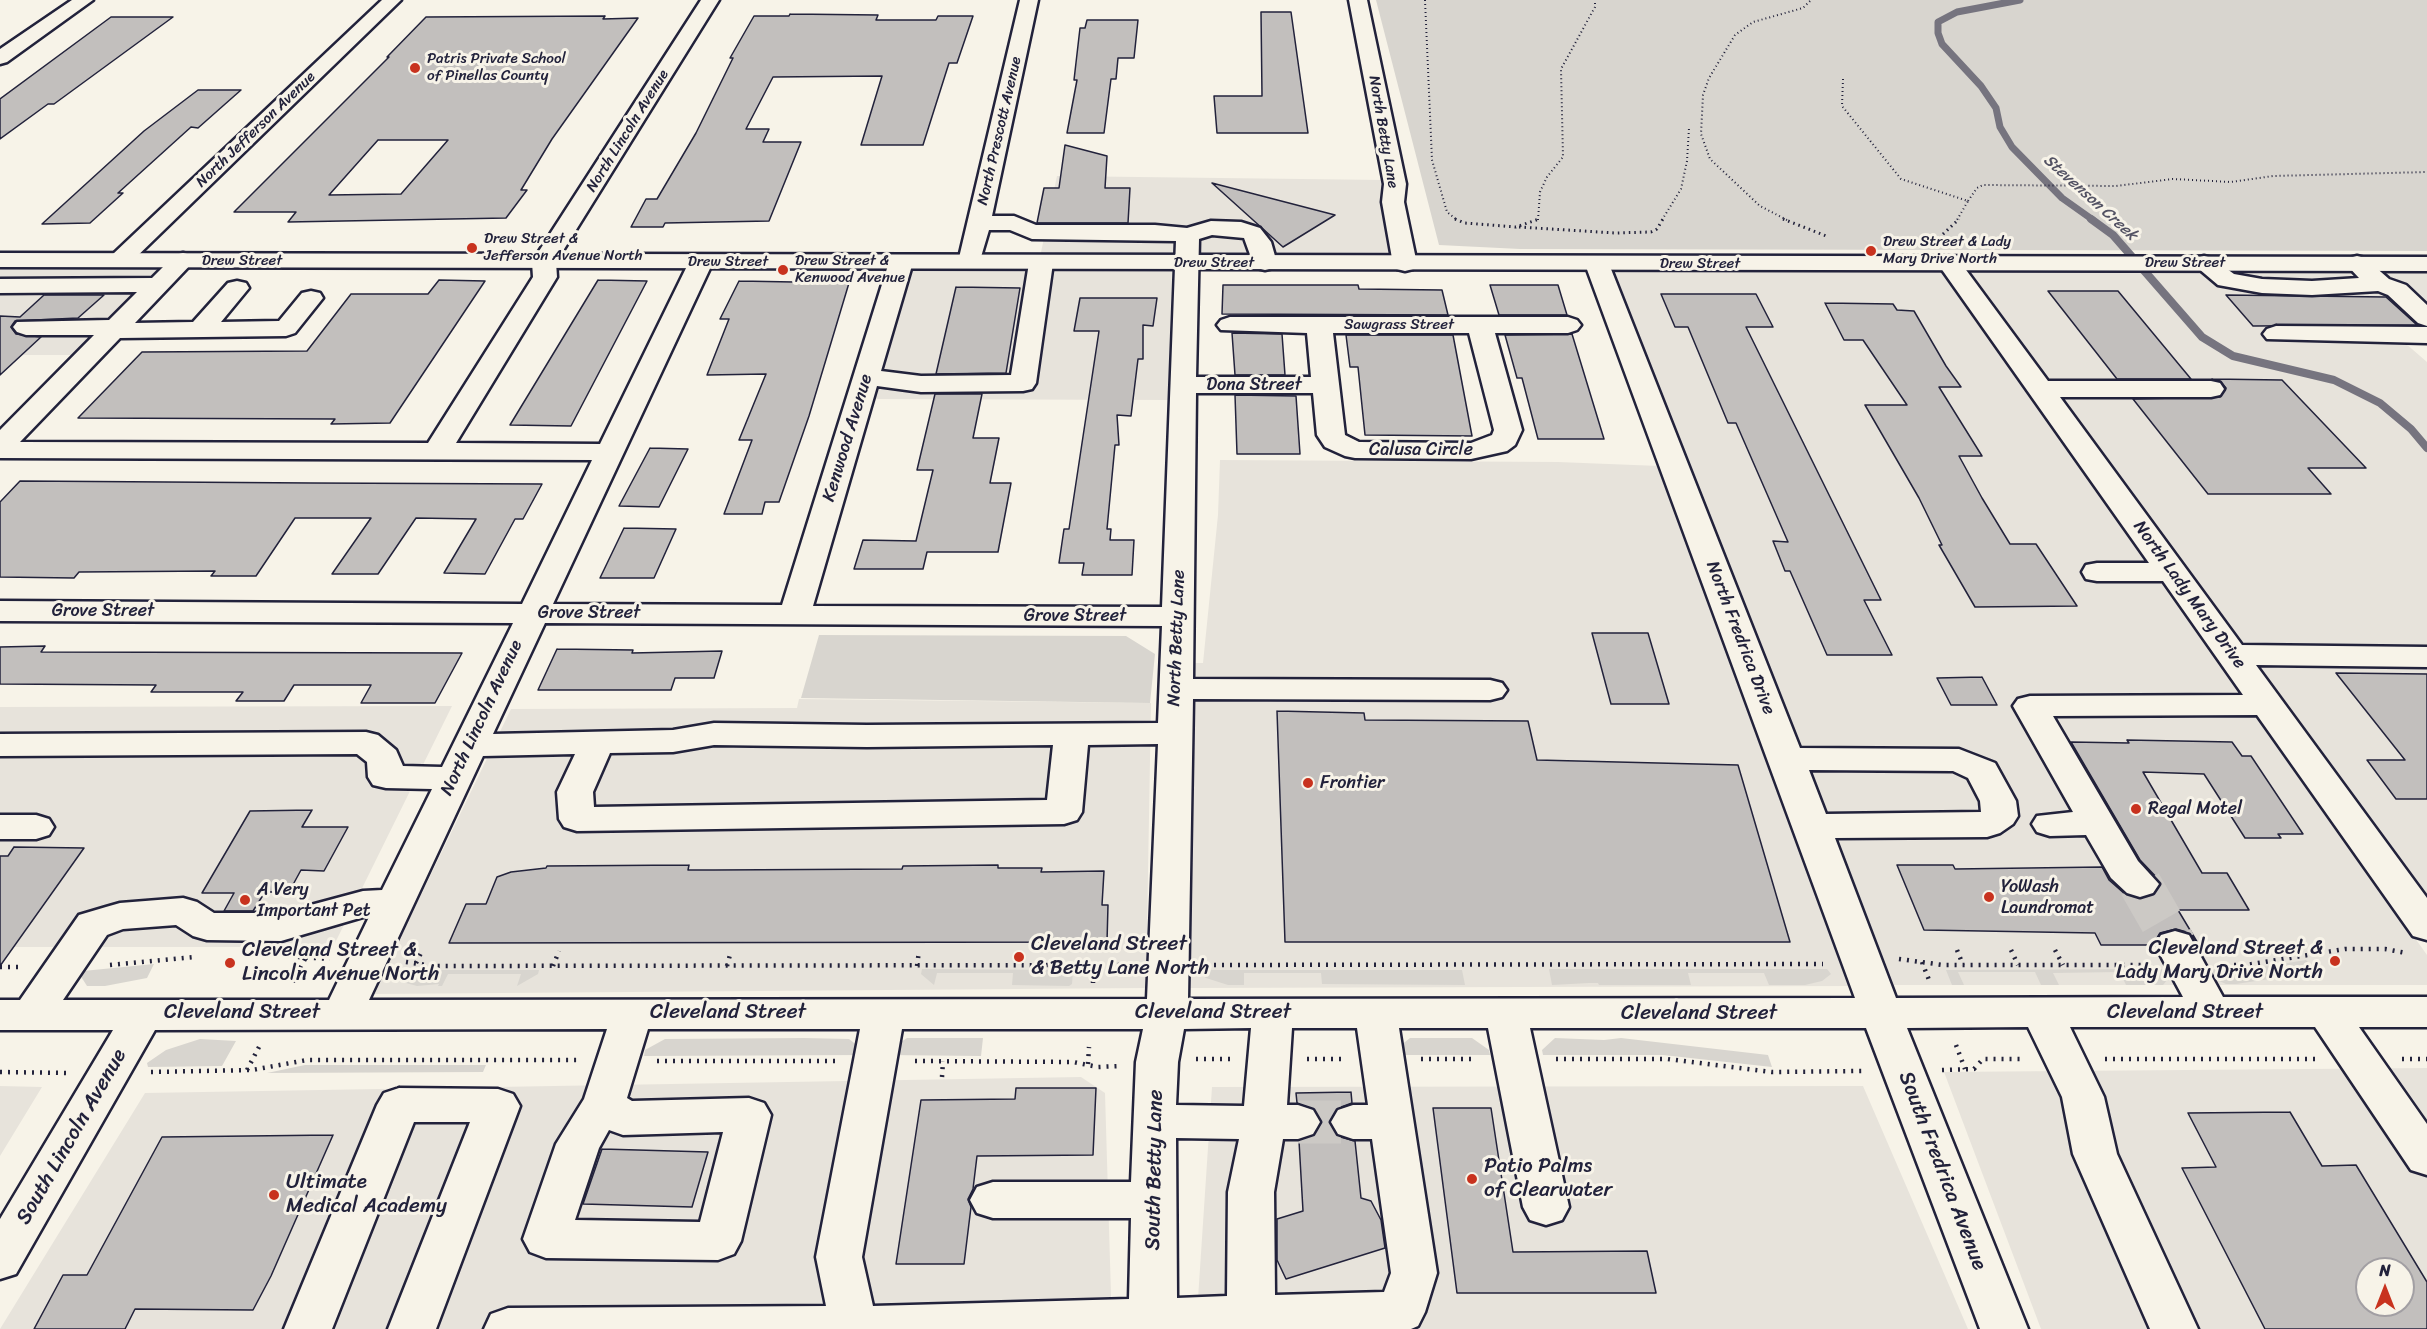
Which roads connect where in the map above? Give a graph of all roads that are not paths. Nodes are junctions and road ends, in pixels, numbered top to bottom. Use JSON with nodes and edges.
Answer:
{"nodes":[{"id":1,"x":84,"y":0,"type":"edge"},
{"id":2,"x":392,"y":0,"type":"edge"},
{"id":3,"x":710,"y":0,"type":"edge"},
{"id":4,"x":1029,"y":0,"type":"edge"},
{"id":5,"x":1358,"y":0,"type":"edge"},
{"id":6,"x":0,"y":58,"type":"edge"},
{"id":7,"x":979,"y":223,"type":"junction"},
{"id":8,"x":1187,"y":249,"type":"junction"},
{"id":9,"x":1941,"y":253,"type":"junction"},
{"id":10,"x":0,"y":260,"type":"edge"},
{"id":11,"x":120,"y":260,"type":"junction"},
{"id":12,"x":183,"y":260,"type":"junction"},
{"id":13,"x":544,"y":262,"type":"junction"},
{"id":14,"x":701,"y":262,"type":"junction"},
{"id":15,"x":901,"y":262,"type":"junction"},
{"id":16,"x":970,"y":262,"type":"junction"},
{"id":17,"x":1041,"y":263,"type":"junction"},
{"id":18,"x":1265,"y":263,"type":"junction"},
{"id":19,"x":2194,"y":263,"type":"junction"},
{"id":20,"x":2357,"y":263,"type":"junction"},
{"id":21,"x":1405,"y":264,"type":"junction"},
{"id":22,"x":1597,"y":264,"type":"junction"},
{"id":23,"x":2427,"y":264,"type":"edge"},
{"id":24,"x":2380,"y":284,"type":"junction"},
{"id":25,"x":0,"y":285,"type":"edge"},
{"id":26,"x":158,"y":285,"type":"junction"},
{"id":27,"x":237,"y":288,"type":"dead end"},
{"id":28,"x":310,"y":298,"type":"dead end"},
{"id":29,"x":2427,"y":318,"type":"edge"},
{"id":30,"x":1230,"y":325,"type":"dead end"},
{"id":31,"x":1319,"y":325,"type":"junction"},
{"id":32,"x":1480,"y":325,"type":"junction"},
{"id":33,"x":1568,"y":325,"type":"dead end"},
{"id":34,"x":26,"y":327,"type":"dead end"},
{"id":35,"x":115,"y":329,"type":"junction"},
{"id":36,"x":201,"y":329,"type":"junction"},
{"id":37,"x":2276,"y":334,"type":"dead end"},
{"id":38,"x":2427,"y":335,"type":"edge"},
{"id":39,"x":867,"y":377,"type":"junction"},
{"id":40,"x":1183,"y":385,"type":"junction"},
{"id":41,"x":1326,"y":385,"type":"junction"},
{"id":42,"x":2211,"y":388,"type":"dead end"},
{"id":43,"x":2040,"y":389,"type":"junction"},
{"id":44,"x":0,"y":448,"type":"edge"},
{"id":45,"x":437,"y":451,"type":"junction"},
{"id":46,"x":610,"y":452,"type":"junction"},
{"id":47,"x":2097,"y":572,"type":"dead end"},
{"id":48,"x":2172,"y":572,"type":"junction"},
{"id":49,"x":0,"y":611,"type":"edge"},
{"id":50,"x":532,"y":613,"type":"junction"},
{"id":51,"x":795,"y":614,"type":"junction"},
{"id":52,"x":1178,"y":616,"type":"junction"},
{"id":53,"x":2232,"y":656,"type":"junction"},
{"id":54,"x":2427,"y":657,"type":"edge"},
{"id":55,"x":1176,"y":689,"type":"junction"},
{"id":56,"x":1490,"y":690,"type":"dead end"},
{"id":57,"x":2270,"y":705,"type":"junction"},
{"id":58,"x":1175,"y":733,"type":"junction"},
{"id":59,"x":1072,"y":734,"type":"junction"},
{"id":60,"x":598,"y":742,"type":"junction"},
{"id":61,"x":0,"y":745,"type":"edge"},
{"id":62,"x":470,"y":745,"type":"junction"},
{"id":63,"x":1787,"y":759,"type":"junction"},
{"id":64,"x":454,"y":778,"type":"junction"},
{"id":65,"x":2098,"y":823,"type":"junction"},
{"id":66,"x":2050,"y":824,"type":"dead end"},
{"id":67,"x":36,"y":826,"type":"dead end"},
{"id":68,"x":1812,"y":826,"type":"junction"},
{"id":69,"x":0,"y":827,"type":"edge"},
{"id":70,"x":2140,"y":884,"type":"tunnel mouth"},
{"id":71,"x":394,"y":903,"type":"junction"},
{"id":72,"x":2421,"y":909,"type":"edge"},
{"id":73,"x":2175,"y":945,"type":"tunnel mouth"},
{"id":74,"x":343,"y":1012,"type":"junction"},
{"id":75,"x":1167,"y":1012,"type":"junction"},
{"id":76,"x":2211,"y":1012,"type":"junction"},
{"id":77,"x":2326,"y":1012,"type":"junction"},
{"id":78,"x":2427,"y":1012,"type":"edge"},
{"id":79,"x":144,"y":1013,"type":"junction"},
{"id":80,"x":633,"y":1013,"type":"junction"},
{"id":81,"x":884,"y":1013,"type":"junction"},
{"id":82,"x":1273,"y":1013,"type":"junction"},
{"id":83,"x":1881,"y":1013,"type":"junction"},
{"id":84,"x":2042,"y":1013,"type":"junction"},
{"id":85,"x":1376,"y":1014,"type":"junction"},
{"id":86,"x":1506,"y":1014,"type":"junction"},
{"id":87,"x":16,"y":1015,"type":"edge"},
{"id":88,"x":604,"y":1103,"type":"junction"},
{"id":89,"x":1154,"y":1121,"type":"junction"},
{"id":90,"x":1281,"y":1123,"type":"junction"},
{"id":91,"x":2427,"y":1158,"type":"edge"},
{"id":92,"x":993,"y":1200,"type":"dead end"},
{"id":93,"x":1154,"y":1200,"type":"junction"},
{"id":94,"x":1546,"y":1207,"type":"dead end"},
{"id":95,"x":0,"y":1260,"type":"edge"},
{"id":96,"x":1251,"y":1316,"type":"junction"},
{"id":97,"x":1154,"y":1323,"type":"edge"},
{"id":98,"x":854,"y":1327,"type":"junction"},
{"id":99,"x":308,"y":1329,"type":"edge"},
{"id":100,"x":412,"y":1329,"type":"edge"},
{"id":101,"x":508,"y":1329,"type":"edge"},
{"id":102,"x":2004,"y":1329,"type":"edge"},
{"id":103,"x":2174,"y":1329,"type":"edge"}],
"edges":[{"from":1,"to":6,"type":"street"},
{"from":2,"to":11,"type":"street","name":"North Jefferson Avenue"},
{"from":3,"to":13,"type":"street","name":"North Lincoln Avenue"},
{"from":4,"to":7,"type":"street","name":"North Prescott Avenue"},
{"from":5,"to":21,"type":"street","name":"North Betty Lane"},
{"from":7,"to":8,"type":"street"},
{"from":7,"to":16,"type":"street","name":"North Prescott Avenue"},
{"from":8,"to":17,"type":"street","name":"Drew Street"},
{"from":8,"to":18,"type":"street","name":"Drew Street"},
{"from":8,"to":18,"type":"street"},
{"from":8,"to":40,"type":"street","name":"North Betty Lane"},
{"from":9,"to":19,"type":"street","name":"Drew Street"},
{"from":9,"to":22,"type":"street","name":"Drew Street"},
{"from":9,"to":43,"type":"street","name":"North Lady Mary Drive"},
{"from":10,"to":11,"type":"street","name":"Drew Street"},
{"from":11,"to":12,"type":"street","name":"Drew Street"},
{"from":12,"to":13,"type":"street","name":"Drew Street"},
{"from":12,"to":26,"type":"street"},
{"from":13,"to":14,"type":"street","name":"Drew Street"},
{"from":13,"to":45,"type":"street","name":"North Lincoln Avenue"},
{"from":14,"to":15,"type":"street","name":"Drew Street"},
{"from":14,"to":46,"type":"street","name":"North Lincoln Avenue"},
{"from":15,"to":16,"type":"street","name":"Drew Street"},
{"from":15,"to":39,"type":"street","name":"Kenwood Avenue"},
{"from":16,"to":17,"type":"street","name":"Drew Street"},
{"from":17,"to":39,"type":"street"},
{"from":18,"to":21,"type":"street","name":"Drew Street"},
{"from":19,"to":20,"type":"street","name":"Drew Street"},
{"from":19,"to":24,"type":"street"},
{"from":20,"to":23,"type":"street","name":"Drew Street"},
{"from":20,"to":24,"type":"street"},
{"from":21,"to":22,"type":"street","name":"Drew Street"},
{"from":22,"to":63,"type":"street","name":"North Fredrica Drive"},
{"from":24,"to":29,"type":"street"},
{"from":25,"to":26,"type":"street"},
{"from":26,"to":35,"type":"street"},
{"from":27,"to":36,"type":"street"},
{"from":28,"to":36,"type":"street"},
{"from":30,"to":31,"type":"street","name":"Sawgrass Street"},
{"from":31,"to":32,"type":"street","name":"Sawgrass Street"},
{"from":31,"to":41,"type":"street","name":"Calusa Circle"},
{"from":32,"to":33,"type":"street","name":"Sawgrass Street"},
{"from":32,"to":41,"type":"street","name":"Calusa Circle"},
{"from":34,"to":35,"type":"street"},
{"from":35,"to":36,"type":"street"},
{"from":35,"to":44,"type":"street"},
{"from":37,"to":38,"type":"street"},
{"from":39,"to":51,"type":"street","name":"Kenwood Avenue"},
{"from":40,"to":41,"type":"street","name":"Dona Street"},
{"from":40,"to":52,"type":"street","name":"North Betty Lane"},
{"from":42,"to":43,"type":"street"},
{"from":43,"to":48,"type":"street","name":"North Lady Mary Drive"},
{"from":44,"to":45,"type":"street"},
{"from":45,"to":46,"type":"street"},
{"from":46,"to":50,"type":"street","name":"North Lincoln Avenue"},
{"from":47,"to":48,"type":"street"},
{"from":48,"to":53,"type":"street","name":"North Lady Mary Drive"},
{"from":49,"to":50,"type":"street","name":"Grove Street"},
{"from":50,"to":51,"type":"street","name":"Grove Street"},
{"from":50,"to":62,"type":"street","name":"North Lincoln Avenue"},
{"from":51,"to":52,"type":"street","name":"Grove Street"},
{"from":52,"to":55,"type":"street","name":"North Betty Lane"},
{"from":53,"to":54,"type":"street"},
{"from":53,"to":57,"type":"street","name":"North Lady Mary Drive"},
{"from":55,"to":56,"type":"street"},
{"from":55,"to":58,"type":"street","name":"North Betty Lane"},
{"from":57,"to":65,"type":"street"},
{"from":57,"to":72,"type":"street","name":"North Lady Mary Drive"},
{"from":58,"to":59,"type":"street"},
{"from":58,"to":75,"type":"street","name":"North Betty Lane"},
{"from":59,"to":60,"type":"street"},
{"from":59,"to":60,"type":"street"},
{"from":60,"to":62,"type":"street"},
{"from":61,"to":64,"type":"street"},
{"from":62,"to":64,"type":"street","name":"North Lincoln Avenue"},
{"from":63,"to":68,"type":"street","name":"North Fredrica Drive"},
{"from":63,"to":68,"type":"street"},
{"from":64,"to":71,"type":"street","name":"North Lincoln Avenue"},
{"from":65,"to":66,"type":"street"},
{"from":65,"to":70,"type":"street"},
{"from":67,"to":69,"type":"street"},
{"from":68,"to":83,"type":"street","name":"North Fredrica Drive"},
{"from":71,"to":74,"type":"street","name":"North Lincoln Avenue"},
{"from":71,"to":87,"type":"street"},
{"from":73,"to":76,"type":"street"},
{"from":74,"to":79,"type":"street","name":"Cleveland Street"},
{"from":74,"to":80,"type":"street","name":"Cleveland Street"},
{"from":75,"to":81,"type":"street","name":"Cleveland Street"},
{"from":75,"to":82,"type":"street","name":"Cleveland Street"},
{"from":75,"to":89,"type":"street","name":"South Betty Lane"},
{"from":76,"to":77,"type":"street","name":"Cleveland Street"},
{"from":76,"to":84,"type":"street","name":"Cleveland Street"},
{"from":77,"to":78,"type":"street","name":"Cleveland Street"},
{"from":77,"to":91,"type":"street"},
{"from":79,"to":87,"type":"street","name":"Cleveland Street"},
{"from":79,"to":95,"type":"street","name":"South Lincoln Avenue"},
{"from":80,"to":81,"type":"street","name":"Cleveland Street"},
{"from":80,"to":88,"type":"street"},
{"from":81,"to":98,"type":"street"},
{"from":82,"to":85,"type":"street","name":"Cleveland Street"},
{"from":82,"to":90,"type":"street"},
{"from":83,"to":84,"type":"street","name":"Cleveland Street"},
{"from":83,"to":86,"type":"street","name":"Cleveland Street"},
{"from":83,"to":102,"type":"street","name":"South Fredrica Avenue"},
{"from":84,"to":103,"type":"street"},
{"from":85,"to":86,"type":"street","name":"Cleveland Street"},
{"from":85,"to":96,"type":"street"},
{"from":86,"to":94,"type":"street"},
{"from":88,"to":88,"type":"street"},
{"from":89,"to":90,"type":"street"},
{"from":89,"to":93,"type":"street","name":"South Betty Lane"},
{"from":90,"to":96,"type":"street"},
{"from":92,"to":93,"type":"street"},
{"from":93,"to":97,"type":"street","name":"South Betty Lane"},
{"from":96,"to":97,"type":"street"},
{"from":97,"to":98,"type":"street"},
{"from":98,"to":101,"type":"street"},
{"from":99,"to":100,"type":"street"}]}
